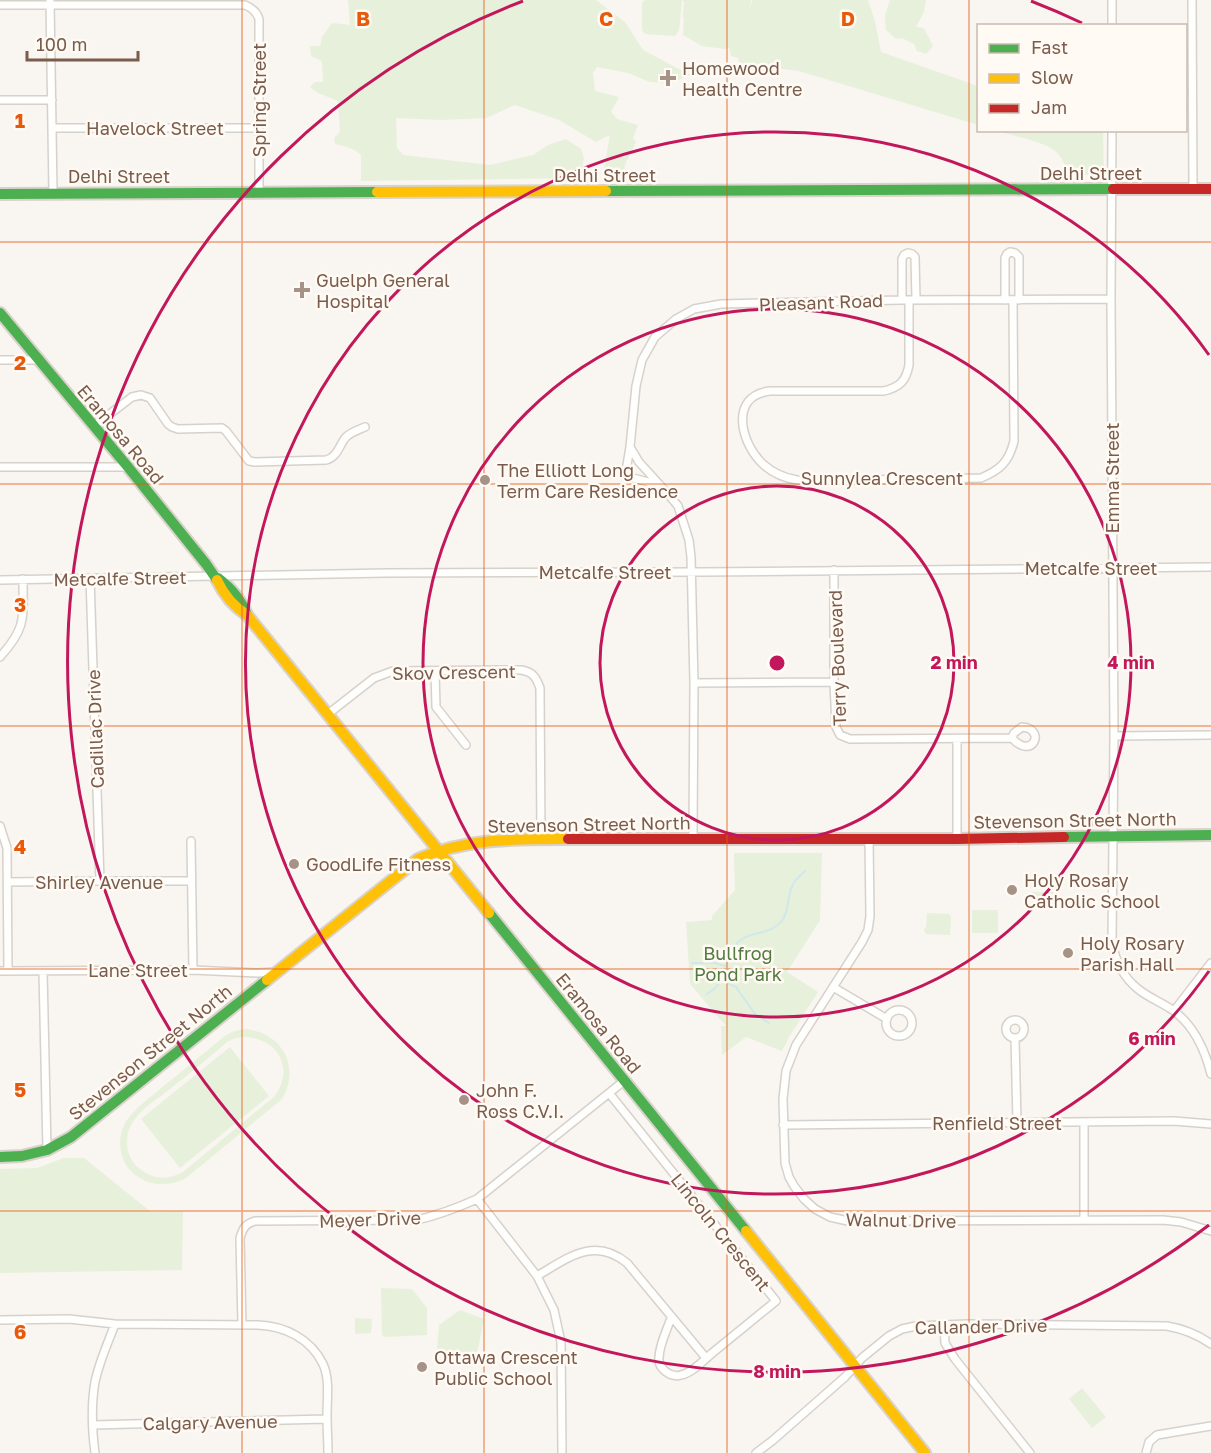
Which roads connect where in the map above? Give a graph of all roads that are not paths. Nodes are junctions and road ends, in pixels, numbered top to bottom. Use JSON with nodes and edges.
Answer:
{"nodes":[{"id":1,"x":1112,"y":0,"type":"edge"},
{"id":2,"x":1192,"y":0,"type":"edge"},
{"id":3,"x":50,"y":3,"type":"edge"},
{"id":4,"x":0,"y":5,"type":"edge"},
{"id":5,"x":1112,"y":24,"type":"edge"},
{"id":6,"x":0,"y":100,"type":"edge"},
{"id":7,"x":51,"y":100,"type":"junction"},
{"id":8,"x":52,"y":128,"type":"junction"},
{"id":9,"x":258,"y":128,"type":"junction"},
{"id":10,"x":1112,"y":132,"type":"edge"},
{"id":11,"x":1112,"y":189,"type":"junction"},
{"id":12,"x":1193,"y":189,"type":"junction"},
{"id":13,"x":1211,"y":189,"type":"edge"},
{"id":14,"x":260,"y":192,"type":"junction"},
{"id":15,"x":53,"y":193,"type":"junction"},
{"id":16,"x":0,"y":194,"type":"edge"},
{"id":17,"x":1111,"y":299,"type":"junction"},
{"id":18,"x":909,"y":300,"type":"junction"},
{"id":19,"x":1012,"y":300,"type":"junction"},
{"id":20,"x":0,"y":313,"type":"edge"},
{"id":21,"x":0,"y":360,"type":"edge"},
{"id":22,"x":38,"y":360,"type":"junction"},
{"id":23,"x":94,"y":426,"type":"junction"},
{"id":24,"x":365,"y":427,"type":"dead end"},
{"id":25,"x":630,"y":447,"type":"junction"},
{"id":26,"x":128,"y":466,"type":"junction"},
{"id":27,"x":0,"y":467,"type":"edge"},
{"id":28,"x":660,"y":485,"type":"junction"},
{"id":29,"x":1113,"y":567,"type":"junction"},
{"id":30,"x":1211,"y":567,"type":"edge"},
{"id":31,"x":834,"y":570,"type":"junction"},
{"id":32,"x":692,"y":572,"type":"junction"},
{"id":33,"x":215,"y":576,"type":"junction"},
{"id":34,"x":90,"y":578,"type":"junction"},
{"id":35,"x":23,"y":579,"type":"junction"},
{"id":36,"x":0,"y":580,"type":"edge"},
{"id":37,"x":0,"y":657,"type":"edge"},
{"id":38,"x":435,"y":671,"type":"junction"},
{"id":39,"x":834,"y":682,"type":"junction"},
{"id":40,"x":694,"y":683,"type":"junction"},
{"id":41,"x":328,"y":714,"type":"junction"},
{"id":42,"x":1211,"y":735,"type":"edge"},
{"id":43,"x":1114,"y":736,"type":"junction"},
{"id":44,"x":1012,"y":738,"type":"dead end"},
{"id":45,"x":957,"y":739,"type":"junction"},
{"id":46,"x":466,"y":745,"type":"dead end"},
{"id":47,"x":0,"y":826,"type":"edge"},
{"id":48,"x":1211,"y":835,"type":"edge"},
{"id":49,"x":1112,"y":836,"type":"junction"},
{"id":50,"x":693,"y":838,"type":"junction"},
{"id":51,"x":541,"y":839,"type":"junction"},
{"id":52,"x":869,"y":839,"type":"junction"},
{"id":53,"x":957,"y":839,"type":"junction"},
{"id":54,"x":190,"y":841,"type":"dead end"},
{"id":55,"x":437,"y":852,"type":"junction"},
{"id":56,"x":100,"y":880,"type":"junction"},
{"id":57,"x":191,"y":881,"type":"junction"},
{"id":58,"x":8,"y":882,"type":"junction"},
{"id":59,"x":1211,"y":963,"type":"edge"},
{"id":60,"x":193,"y":970,"type":"junction"},
{"id":61,"x":4,"y":971,"type":"edge"},
{"id":62,"x":44,"y":971,"type":"junction"},
{"id":63,"x":276,"y":972,"type":"junction"},
{"id":64,"x":833,"y":987,"type":"junction"},
{"id":65,"x":1174,"y":1011,"type":"junction"},
{"id":66,"x":887,"y":1019,"type":"dead end"},
{"id":67,"x":1015,"y":1038,"type":"dead end"},
{"id":68,"x":1211,"y":1074,"type":"edge"},
{"id":69,"x":624,"y":1081,"type":"junction"},
{"id":70,"x":609,"y":1093,"type":"junction"},
{"id":71,"x":1017,"y":1122,"type":"junction"},
{"id":72,"x":1084,"y":1123,"type":"junction"},
{"id":73,"x":1211,"y":1124,"type":"edge"},
{"id":74,"x":783,"y":1125,"type":"junction"},
{"id":75,"x":47,"y":1150,"type":"junction"},
{"id":76,"x":0,"y":1157,"type":"edge"},
{"id":77,"x":477,"y":1199,"type":"junction"},
{"id":78,"x":1084,"y":1220,"type":"junction"},
{"id":79,"x":1211,"y":1231,"type":"edge"},
{"id":80,"x":537,"y":1276,"type":"junction"},
{"id":81,"x":671,"y":1318,"type":"junction"},
{"id":82,"x":0,"y":1320,"type":"edge"},
{"id":83,"x":115,"y":1324,"type":"junction"},
{"id":84,"x":242,"y":1325,"type":"junction"},
{"id":85,"x":944,"y":1325,"type":"junction"},
{"id":86,"x":1211,"y":1344,"type":"edge"},
{"id":87,"x":706,"y":1358,"type":"junction"},
{"id":88,"x":855,"y":1366,"type":"junction"},
{"id":89,"x":327,"y":1419,"type":"junction"},
{"id":90,"x":93,"y":1425,"type":"junction"},
{"id":91,"x":1211,"y":1426,"type":"edge"},
{"id":92,"x":95,"y":1453,"type":"edge"},
{"id":93,"x":328,"y":1453,"type":"edge"},
{"id":94,"x":562,"y":1453,"type":"edge"},
{"id":95,"x":756,"y":1453,"type":"edge"},
{"id":96,"x":925,"y":1453,"type":"edge"},
{"id":97,"x":1030,"y":1453,"type":"edge"},
{"id":98,"x":1146,"y":1453,"type":"edge"}],
"edges":[{"from":1,"to":5,"type":"street"},
{"from":2,"to":12,"type":"street"},
{"from":3,"to":4,"type":"street"},
{"from":3,"to":7,"type":"street"},
{"from":3,"to":9,"type":"street","name":"Spring Street"},
{"from":6,"to":7,"type":"street"},
{"from":7,"to":8,"type":"street"},
{"from":8,"to":9,"type":"street","name":"Havelock Street"},
{"from":8,"to":15,"type":"street"},
{"from":9,"to":14,"type":"street","name":"Spring Street"},
{"from":10,"to":11,"type":"street","name":"Emma Street"},
{"from":11,"to":12,"type":"main road","name":"Delhi Street"},
{"from":11,"to":14,"type":"main road","name":"Delhi Street"},
{"from":11,"to":17,"type":"street","name":"Emma Street"},
{"from":12,"to":13,"type":"main road","name":"Delhi Street"},
{"from":14,"to":15,"type":"main road","name":"Delhi Street"},
{"from":15,"to":16,"type":"main road","name":"Delhi Street"},
{"from":17,"to":19,"type":"street","name":"Pleasant Road"},
{"from":17,"to":29,"type":"street","name":"Emma Street"},
{"from":18,"to":18,"type":"street","name":"Sunnylea Crescent"},
{"from":18,"to":19,"type":"street","name":"Pleasant Road"},
{"from":18,"to":19,"type":"street","name":"Sunnylea Crescent"},
{"from":18,"to":25,"type":"street","name":"Pleasant Road"},
{"from":19,"to":19,"type":"street","name":"Sunnylea Crescent"},
{"from":20,"to":22,"type":"main road","name":"Eramosa Road"},
{"from":21,"to":22,"type":"street"},
{"from":22,"to":23,"type":"main road","name":"Eramosa Road"},
{"from":23,"to":24,"type":"street"},
{"from":23,"to":26,"type":"main road","name":"Eramosa Road"},
{"from":25,"to":28,"type":"street"},
{"from":25,"to":28,"type":"street","name":"Pleasant Road"},
{"from":26,"to":27,"type":"street"},
{"from":26,"to":33,"type":"main road","name":"Eramosa Road"},
{"from":28,"to":32,"type":"street"},
{"from":29,"to":30,"type":"street","name":"Metcalfe Street"},
{"from":29,"to":31,"type":"street","name":"Metcalfe Street"},
{"from":29,"to":43,"type":"street","name":"Emma Street"},
{"from":31,"to":32,"type":"street","name":"Metcalfe Street"},
{"from":31,"to":39,"type":"street","name":"Terry Boulevard"},
{"from":32,"to":33,"type":"street","name":"Metcalfe Street"},
{"from":32,"to":40,"type":"street"},
{"from":33,"to":34,"type":"street","name":"Metcalfe Street"},
{"from":33,"to":41,"type":"main road","name":"Eramosa Road"},
{"from":34,"to":35,"type":"street","name":"Metcalfe Street"},
{"from":34,"to":56,"type":"street","name":"Cadillac Drive"},
{"from":35,"to":36,"type":"street","name":"Metcalfe Street"},
{"from":35,"to":37,"type":"street"},
{"from":38,"to":41,"type":"street","name":"Skov Crescent"},
{"from":38,"to":46,"type":"street"},
{"from":38,"to":51,"type":"street","name":"Skov Crescent"},
{"from":39,"to":40,"type":"street"},
{"from":39,"to":45,"type":"street","name":"Terry Boulevard"},
{"from":40,"to":50,"type":"street"},
{"from":41,"to":55,"type":"main road","name":"Eramosa Road"},
{"from":42,"to":43,"type":"street"},
{"from":43,"to":49,"type":"street","name":"Emma Street"},
{"from":44,"to":45,"type":"street","name":"Terry Boulevard"},
{"from":45,"to":53,"type":"street"},
{"from":47,"to":58,"type":"street"},
{"from":48,"to":49,"type":"main road","name":"Stevenson Street North"},
{"from":49,"to":53,"type":"main road","name":"Stevenson Street North"},
{"from":49,"to":65,"type":"street","name":"Emma Street"},
{"from":50,"to":51,"type":"main road","name":"Stevenson Street North"},
{"from":50,"to":52,"type":"main road","name":"Stevenson Street North"},
{"from":51,"to":55,"type":"main road","name":"Stevenson Street North"},
{"from":52,"to":53,"type":"main road","name":"Stevenson Street North"},
{"from":52,"to":64,"type":"street","name":"Walnut Drive"},
{"from":54,"to":57,"type":"street"},
{"from":55,"to":63,"type":"main road","name":"Stevenson Street North"},
{"from":55,"to":69,"type":"main road","name":"Eramosa Road"},
{"from":56,"to":57,"type":"street","name":"Shirley Avenue"},
{"from":56,"to":58,"type":"street","name":"Shirley Avenue"},
{"from":57,"to":60,"type":"street"},
{"from":58,"to":61,"type":"street"},
{"from":59,"to":65,"type":"street"},
{"from":60,"to":62,"type":"street","name":"Lane Street"},
{"from":60,"to":63,"type":"street","name":"Lane Street"},
{"from":61,"to":62,"type":"street","name":"Lane Street"},
{"from":62,"to":75,"type":"street"},
{"from":63,"to":75,"type":"main road","name":"Stevenson Street North"},
{"from":64,"to":66,"type":"street"},
{"from":64,"to":74,"type":"street","name":"Walnut Drive"},
{"from":65,"to":68,"type":"street","name":"Emma Street"},
{"from":67,"to":71,"type":"street"},
{"from":69,"to":70,"type":"street","name":"Meyer Drive"},
{"from":69,"to":88,"type":"main road","name":"Eramosa Road"},
{"from":70,"to":77,"type":"street","name":"Meyer Drive"},
{"from":70,"to":87,"type":"street","name":"Lincoln Crescent"},
{"from":71,"to":72,"type":"street","name":"Renfield Street"},
{"from":71,"to":74,"type":"street","name":"Renfield Street"},
{"from":72,"to":73,"type":"street","name":"Renfield Street"},
{"from":72,"to":78,"type":"street"},
{"from":74,"to":78,"type":"street","name":"Walnut Drive"},
{"from":75,"to":76,"type":"main road","name":"Stevenson Street North"},
{"from":77,"to":80,"type":"street"},
{"from":77,"to":84,"type":"street","name":"Meyer Drive"},
{"from":78,"to":79,"type":"street","name":"Walnut Drive"},
{"from":80,"to":81,"type":"street"},
{"from":80,"to":94,"type":"street"},
{"from":81,"to":87,"type":"street"},
{"from":81,"to":87,"type":"street","name":"Lincoln Crescent"},
{"from":82,"to":83,"type":"street"},
{"from":83,"to":84,"type":"street"},
{"from":83,"to":90,"type":"street"},
{"from":84,"to":89,"type":"street"},
{"from":85,"to":86,"type":"street","name":"Callander Drive"},
{"from":85,"to":88,"type":"street","name":"Callander Drive"},
{"from":85,"to":97,"type":"street"},
{"from":88,"to":95,"type":"street","name":"Callander Drive"},
{"from":88,"to":96,"type":"main road","name":"Eramosa Road"},
{"from":89,"to":90,"type":"street","name":"Calgary Avenue"},
{"from":89,"to":93,"type":"street"},
{"from":90,"to":92,"type":"street"},
{"from":91,"to":98,"type":"street"}]}
